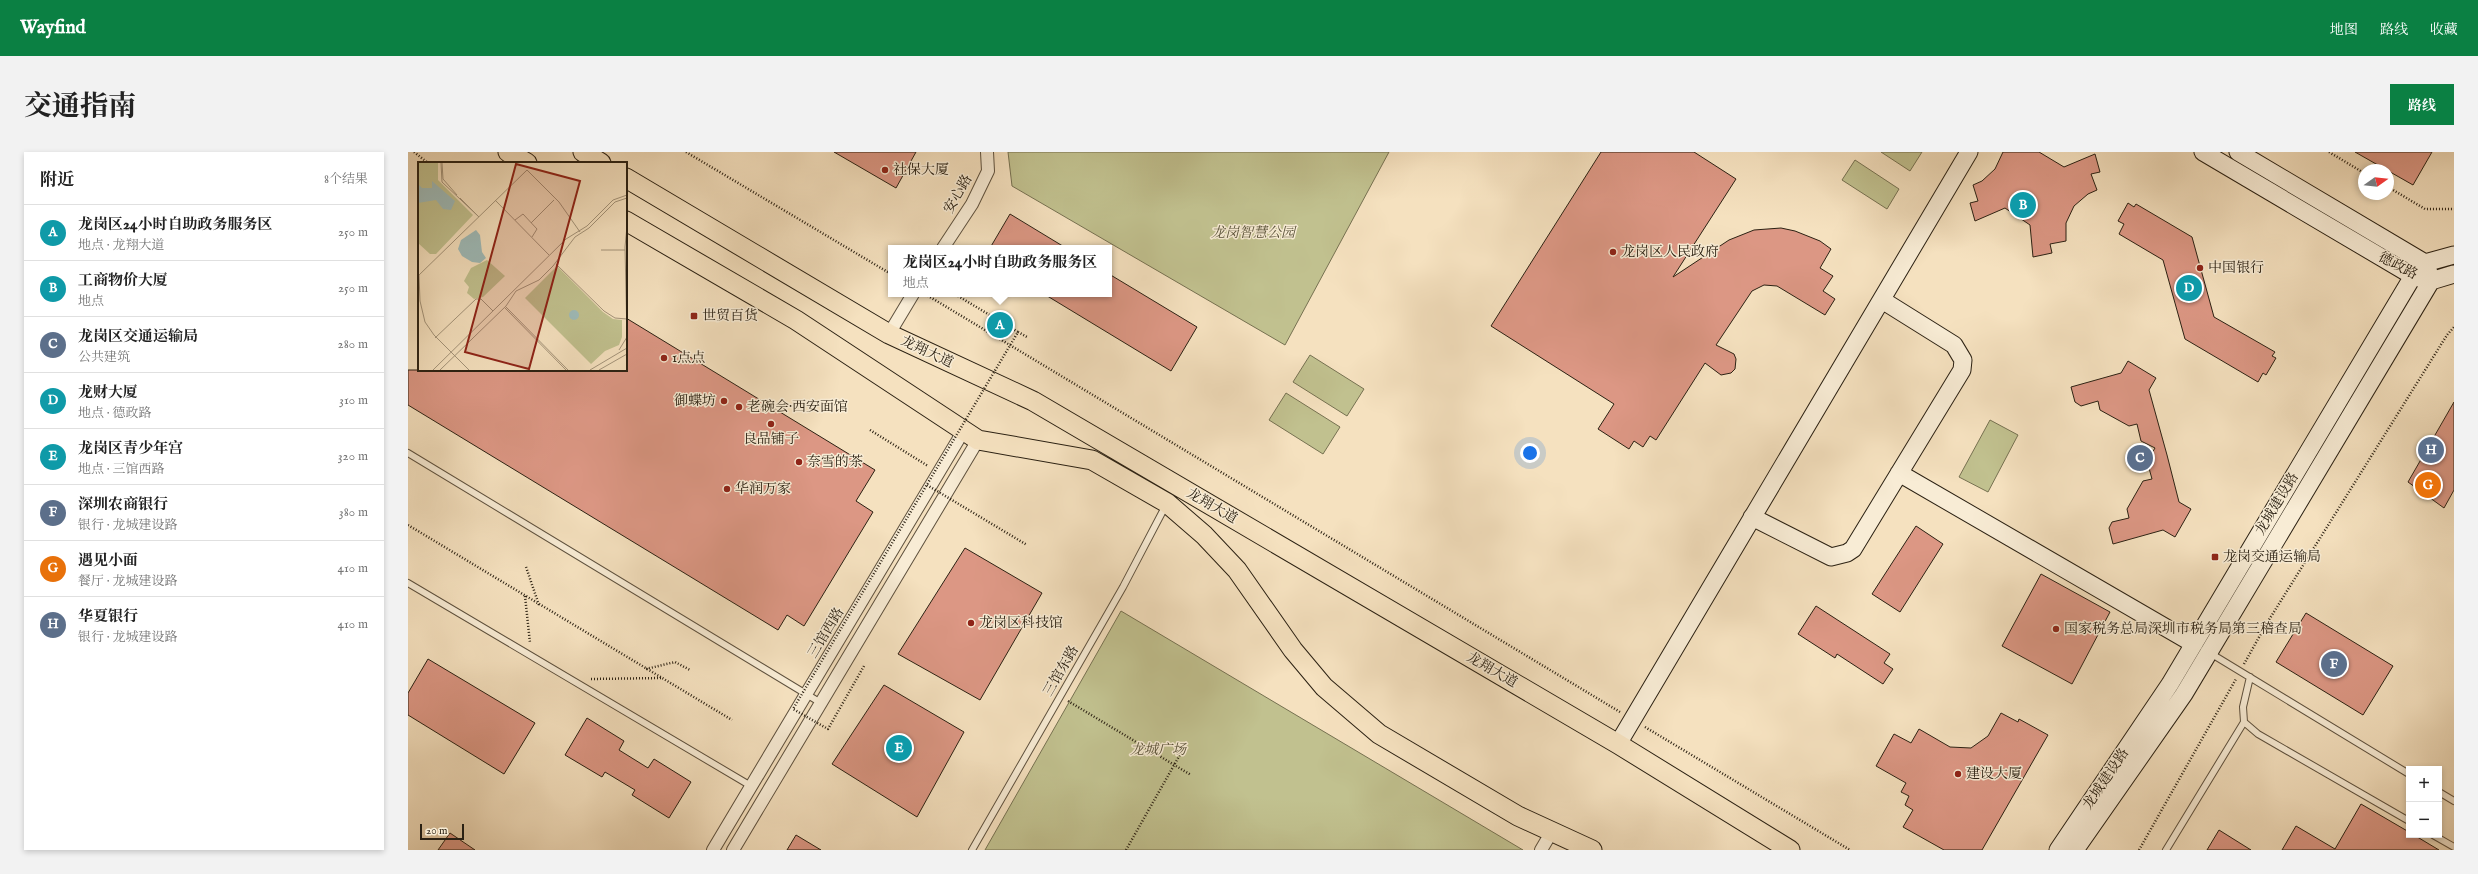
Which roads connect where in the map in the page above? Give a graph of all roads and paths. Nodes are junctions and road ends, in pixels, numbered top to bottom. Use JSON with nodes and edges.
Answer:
{"nodes":[{"id":1,"x":414,"y":152,"type":"edge"},
{"id":2,"x":508,"y":152,"type":"edge"},
{"id":3,"x":583,"y":152,"type":"edge"},
{"id":4,"x":686,"y":152,"type":"edge"},
{"id":5,"x":987,"y":152,"type":"edge"},
{"id":6,"x":1970,"y":152,"type":"edge"},
{"id":7,"x":2203,"y":152,"type":"edge"},
{"id":8,"x":2238,"y":152,"type":"edge"},
{"id":9,"x":2329,"y":152,"type":"edge"},
{"id":10,"x":427,"y":162,"type":"edge"},
{"id":11,"x":525,"y":162,"type":"edge"},
{"id":12,"x":599,"y":162,"type":"edge"},
{"id":13,"x":2358,"y":169,"type":"edge"},
{"id":14,"x":627,"y":179,"type":"edge"},
{"id":15,"x":2394,"y":191,"type":"edge"},
{"id":16,"x":2454,"y":209,"type":"edge"},
{"id":17,"x":627,"y":221,"type":"edge"},
{"id":18,"x":945,"y":245,"type":"edge"},
{"id":19,"x":2454,"y":255,"type":"edge"},
{"id":20,"x":2425,"y":263,"type":"junction"},
{"id":21,"x":888,"y":272,"type":"edge"},
{"id":22,"x":2454,"y":274,"type":"edge"},
{"id":23,"x":2413,"y":276,"type":"junction"},
{"id":24,"x":2431,"y":281,"type":"junction"},
{"id":25,"x":911,"y":297,"type":"edge"},
{"id":26,"x":930,"y":297,"type":"edge"},
{"id":27,"x":960,"y":297,"type":"edge"},
{"id":28,"x":1882,"y":300,"type":"junction"},
{"id":29,"x":2454,"y":327,"type":"edge"},
{"id":30,"x":1018,"y":332,"type":"junction"},
{"id":31,"x":889,"y":334,"type":"junction"},
{"id":32,"x":1027,"y":337,"type":"dead end"},
{"id":33,"x":870,"y":430,"type":"dead end"},
{"id":34,"x":971,"y":435,"type":"junction"},
{"id":35,"x":408,"y":453,"type":"edge"},
{"id":36,"x":936,"y":470,"type":"junction"},
{"id":37,"x":1899,"y":472,"type":"junction"},
{"id":38,"x":926,"y":485,"type":"junction"},
{"id":39,"x":1167,"y":503,"type":"junction"},
{"id":40,"x":1752,"y":517,"type":"junction"},
{"id":41,"x":408,"y":525,"type":"edge"},
{"id":42,"x":1026,"y":545,"type":"dead end"},
{"id":43,"x":526,"y":567,"type":"dead end"},
{"id":44,"x":408,"y":583,"type":"edge"},
{"id":45,"x":525,"y":596,"type":"junction"},
{"id":46,"x":540,"y":606,"type":"junction"},
{"id":47,"x":2194,"y":644,"type":"junction"},
{"id":48,"x":530,"y":648,"type":"dead end"},
{"id":49,"x":2209,"y":652,"type":"junction"},
{"id":50,"x":864,"y":666,"type":"dead end"},
{"id":51,"x":646,"y":668,"type":"junction"},
{"id":52,"x":690,"y":670,"type":"dead end"},
{"id":53,"x":2240,"y":671,"type":"junction"},
{"id":54,"x":2250,"y":677,"type":"junction"},
{"id":55,"x":662,"y":678,"type":"junction"},
{"id":56,"x":588,"y":679,"type":"dead end"},
{"id":57,"x":806,"y":694,"type":"junction"},
{"id":58,"x":1060,"y":696,"type":"junction"},
{"id":59,"x":821,"y":703,"type":"junction"},
{"id":60,"x":1633,"y":719,"type":"junction"},
{"id":61,"x":732,"y":720,"type":"dead end"},
{"id":62,"x":2244,"y":722,"type":"junction"},
{"id":63,"x":1186,"y":744,"type":"dead end"},
{"id":64,"x":1618,"y":744,"type":"junction"},
{"id":65,"x":1174,"y":765,"type":"junction"},
{"id":66,"x":2406,"y":772,"type":"edge"},
{"id":67,"x":1191,"y":775,"type":"dead end"},
{"id":68,"x":751,"y":786,"type":"junction"},
{"id":69,"x":2442,"y":794,"type":"edge"},
{"id":70,"x":2454,"y":801,"type":"edge"},
{"id":71,"x":2406,"y":819,"type":"edge"},
{"id":72,"x":1551,"y":833,"type":"junction"},
{"id":73,"x":2438,"y":838,"type":"edge"},
{"id":74,"x":2454,"y":847,"type":"edge"},
{"id":75,"x":713,"y":850,"type":"edge"},
{"id":76,"x":732,"y":850,"type":"edge"},
{"id":77,"x":972,"y":850,"type":"edge"},
{"id":78,"x":1126,"y":850,"type":"edge"},
{"id":79,"x":1541,"y":850,"type":"edge"},
{"id":80,"x":1592,"y":850,"type":"edge"},
{"id":81,"x":1790,"y":850,"type":"edge"},
{"id":82,"x":1850,"y":850,"type":"edge"},
{"id":83,"x":2058,"y":850,"type":"edge"},
{"id":84,"x":2075,"y":850,"type":"edge"},
{"id":85,"x":2139,"y":850,"type":"edge"},
{"id":86,"x":2166,"y":850,"type":"edge"}],
"edges":[{"from":1,"to":10,"type":"path"},
{"from":2,"to":11,"type":"main road"},
{"from":3,"to":12,"type":"main road"},
{"from":4,"to":21,"type":"path"},
{"from":5,"to":18,"type":"street","name":"安心路"},
{"from":6,"to":28,"type":"main road"},
{"from":7,"to":23,"type":"main road","name":"德政路"},
{"from":8,"to":20,"type":"main road","name":"德政路"},
{"from":9,"to":13,"type":"path"},
{"from":14,"to":31,"type":"main road","name":"龙翔大道"},
{"from":15,"to":16,"type":"path"},
{"from":17,"to":34,"type":"main road","name":"龙翔大道"},
{"from":19,"to":20,"type":"main road"},
{"from":20,"to":23,"type":"main road","name":"龙城建设路"},
{"from":20,"to":24,"type":"main road","name":"德政路"},
{"from":22,"to":24,"type":"main road"},
{"from":23,"to":24,"type":"main road","name":"德政路"},
{"from":23,"to":47,"type":"main road","name":"龙城建设路"},
{"from":24,"to":49,"type":"main road","name":"龙城建设路"},
{"from":25,"to":31,"type":"street"},
{"from":26,"to":60,"type":"path"},
{"from":27,"to":30,"type":"path","bridge":true},
{"from":28,"to":37,"type":"main road"},
{"from":28,"to":40,"type":"main road"},
{"from":29,"to":53,"type":"path"},
{"from":30,"to":32,"type":"path"},
{"from":30,"to":36,"type":"path","bridge":true},
{"from":31,"to":64,"type":"main road","name":"龙翔大道"},
{"from":33,"to":36,"type":"path"},
{"from":34,"to":39,"type":"main road","name":"龙翔大道"},
{"from":34,"to":57,"type":"street","name":"三馆西路"},
{"from":34,"to":59,"type":"street"},
{"from":35,"to":57,"type":"lane"},
{"from":36,"to":38,"type":"path","bridge":true},
{"from":37,"to":40,"type":"main road"},
{"from":37,"to":47,"type":"main road"},
{"from":38,"to":42,"type":"path","bridge":true},
{"from":38,"to":50,"type":"path","bridge":true},
{"from":39,"to":58,"type":"lane","name":"三馆东路"},
{"from":39,"to":72,"type":"main road","name":"龙翔大道"},
{"from":40,"to":60,"type":"main road"},
{"from":41,"to":45,"type":"path"},
{"from":43,"to":46,"type":"path"},
{"from":44,"to":68,"type":"lane"},
{"from":45,"to":46,"type":"path"},
{"from":45,"to":48,"type":"path"},
{"from":46,"to":51,"type":"path"},
{"from":47,"to":83,"type":"main road","name":"龙城建设路"},
{"from":49,"to":53,"type":"lane"},
{"from":49,"to":84,"type":"main road","name":"龙城建设路"},
{"from":51,"to":52,"type":"path"},
{"from":51,"to":55,"type":"path"},
{"from":53,"to":54,"type":"lane"},
{"from":53,"to":85,"type":"path"},
{"from":54,"to":62,"type":"lane"},
{"from":54,"to":66,"type":"lane"},
{"from":55,"to":56,"type":"path"},
{"from":55,"to":61,"type":"path"},
{"from":57,"to":59,"type":"lane"},
{"from":57,"to":68,"type":"street","name":"三馆西路"},
{"from":58,"to":65,"type":"path"},
{"from":58,"to":77,"type":"lane","name":"三馆东路"},
{"from":59,"to":76,"type":"street"},
{"from":60,"to":64,"type":"main road"},
{"from":60,"to":82,"type":"path"},
{"from":62,"to":71,"type":"lane"},
{"from":62,"to":86,"type":"lane"},
{"from":63,"to":65,"type":"path"},
{"from":64,"to":81,"type":"main road","name":"龙翔大道"},
{"from":65,"to":67,"type":"path"},
{"from":65,"to":78,"type":"path"},
{"from":68,"to":75,"type":"street","name":"三馆西路"},
{"from":69,"to":70,"type":"lane"},
{"from":72,"to":79,"type":"street"},
{"from":72,"to":80,"type":"main road","name":"龙翔大道"},
{"from":73,"to":74,"type":"lane"}]}
